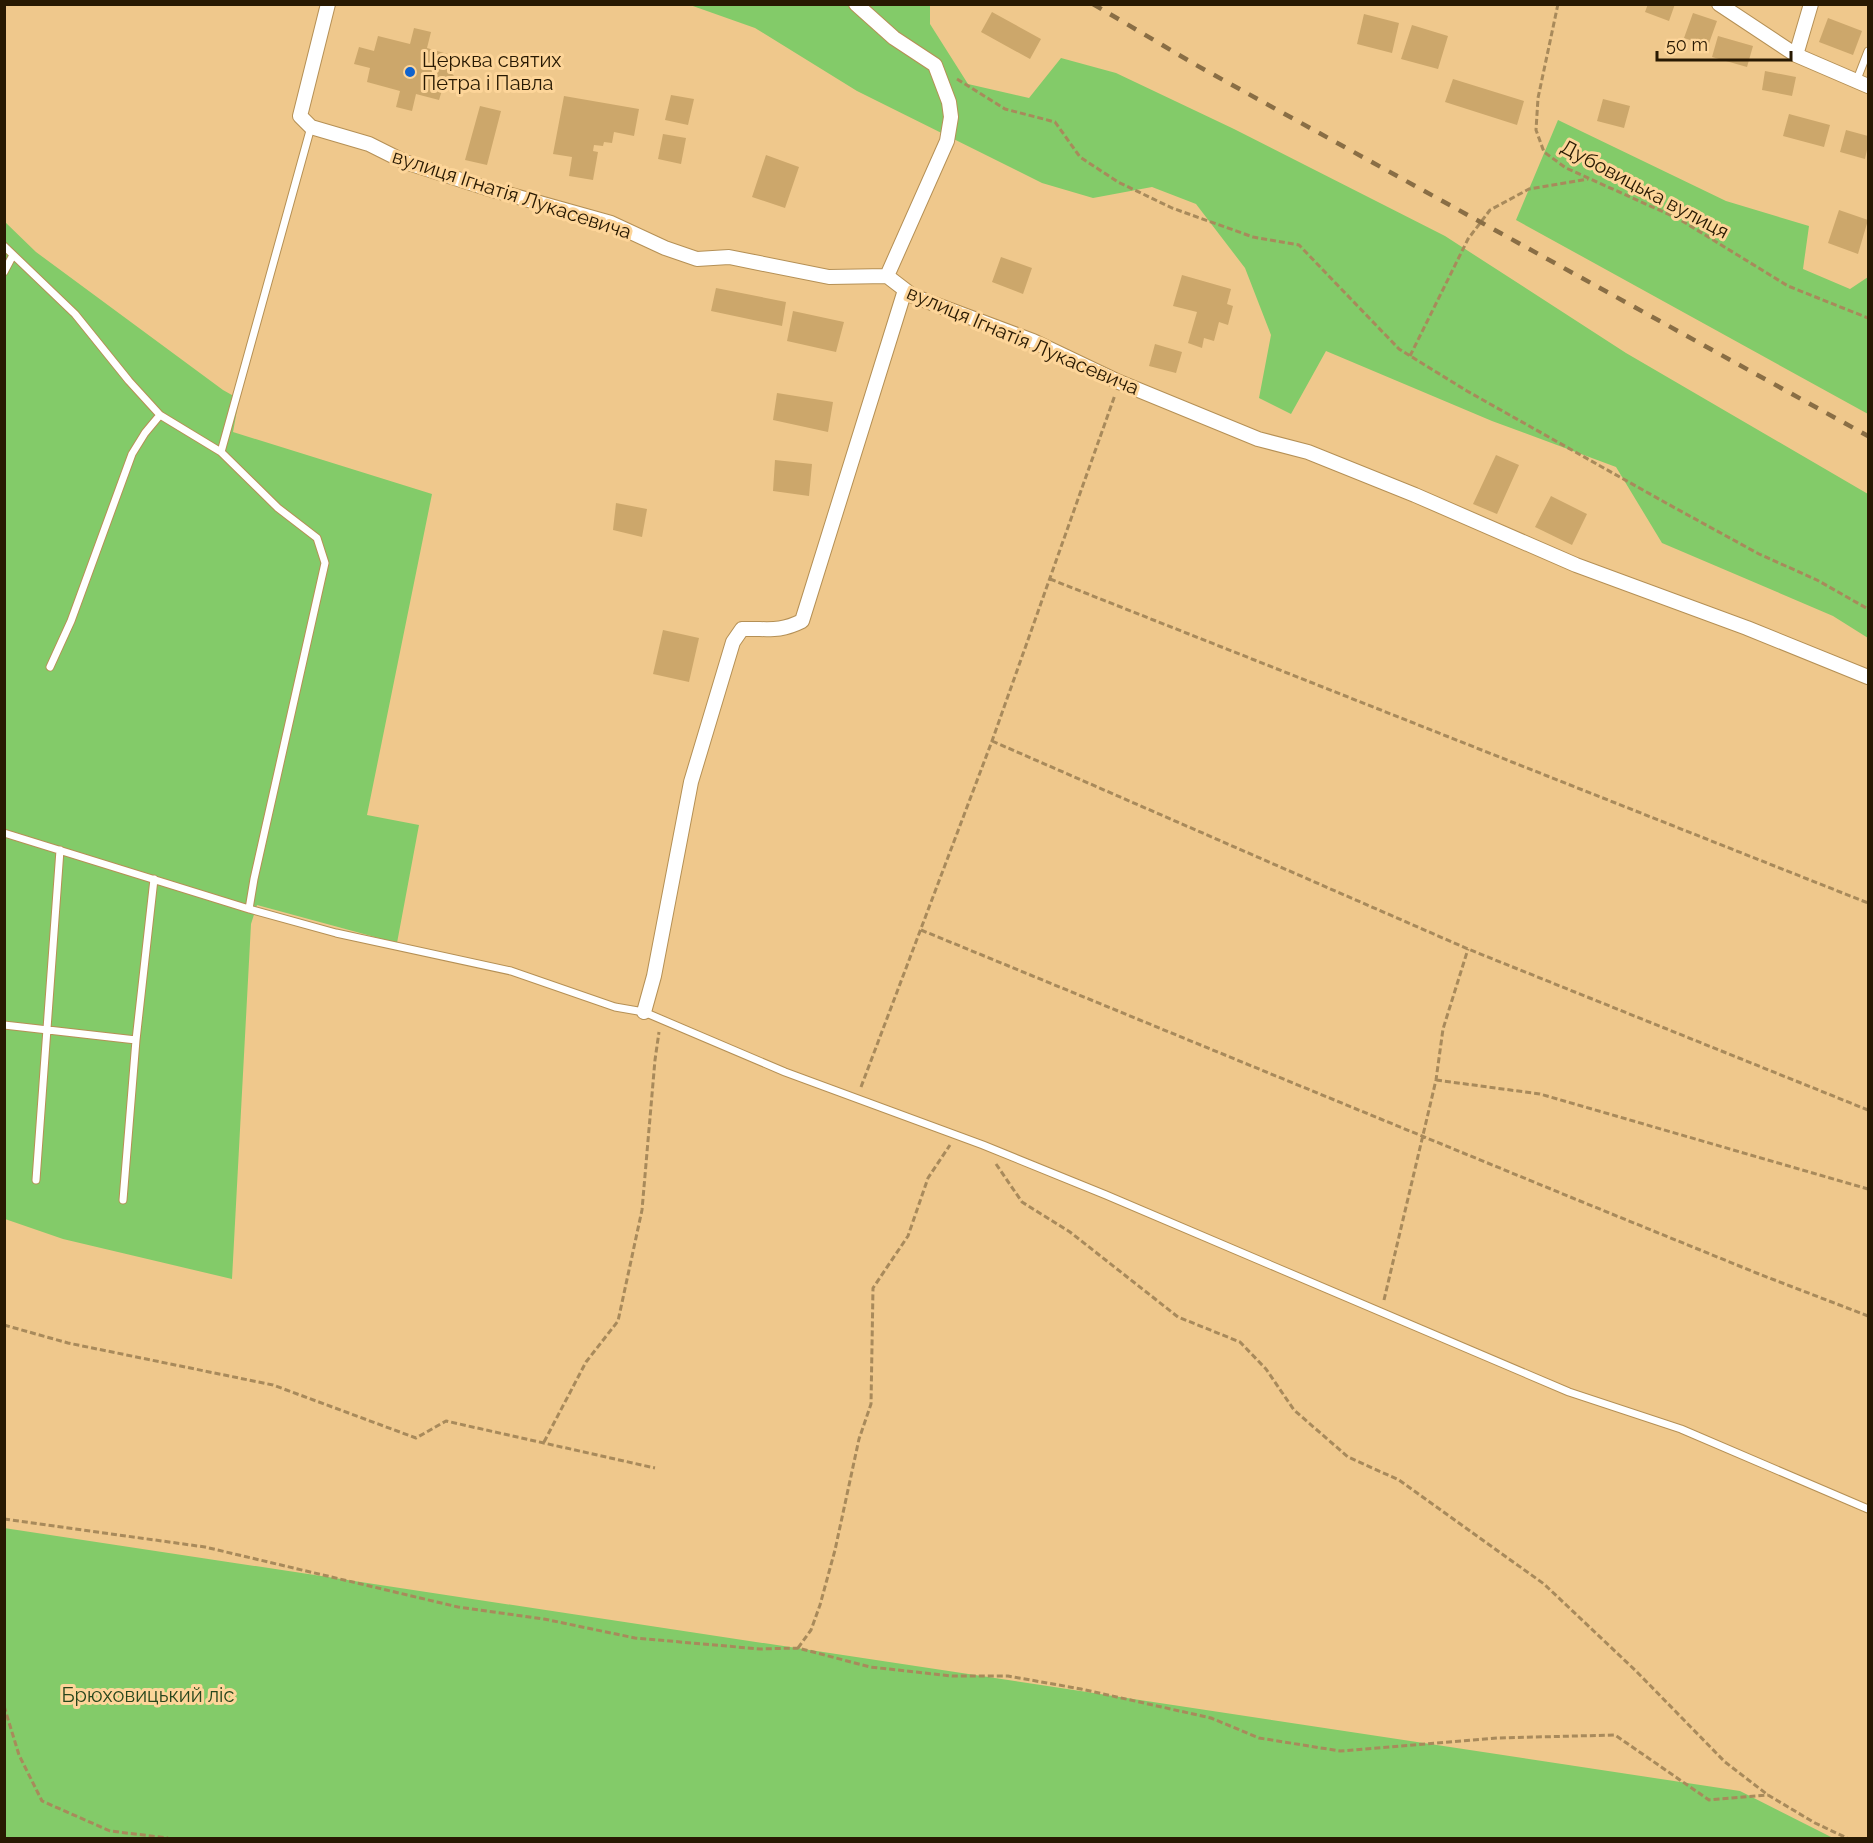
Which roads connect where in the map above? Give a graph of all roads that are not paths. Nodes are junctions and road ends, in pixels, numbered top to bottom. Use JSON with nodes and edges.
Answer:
{"nodes":[{"id":1,"x":328,"y":4,"type":"edge"},
{"id":2,"x":856,"y":4,"type":"edge"},
{"id":3,"x":1719,"y":4,"type":"edge"},
{"id":4,"x":1811,"y":4,"type":"edge"},
{"id":5,"x":1869,"y":51,"type":"edge"},
{"id":6,"x":1796,"y":55,"type":"junction"},
{"id":7,"x":1862,"y":84,"type":"edge"},
{"id":8,"x":311,"y":127,"type":"junction"},
{"id":9,"x":4,"y":246,"type":"edge"},
{"id":10,"x":13,"y":255,"type":"junction"},
{"id":11,"x":4,"y":272,"type":"edge"},
{"id":12,"x":887,"y":276,"type":"junction"},
{"id":13,"x":905,"y":290,"type":"junction"},
{"id":14,"x":160,"y":416,"type":"junction"},
{"id":15,"x":221,"y":452,"type":"junction"},
{"id":16,"x":50,"y":667,"type":"dead end"},
{"id":17,"x":1869,"y":677,"type":"edge"},
{"id":18,"x":4,"y":833,"type":"edge"},
{"id":19,"x":60,"y":850,"type":"junction"},
{"id":20,"x":154,"y":879,"type":"junction"},
{"id":21,"x":249,"y":909,"type":"junction"},
{"id":22,"x":644,"y":1012,"type":"junction"},
{"id":23,"x":4,"y":1025,"type":"edge"},
{"id":24,"x":47,"y":1030,"type":"junction"},
{"id":25,"x":136,"y":1040,"type":"junction"},
{"id":26,"x":36,"y":1180,"type":"dead end"},
{"id":27,"x":123,"y":1200,"type":"dead end"},
{"id":28,"x":1869,"y":1509,"type":"edge"}],
"edges":[{"from":1,"to":8,"type":"street"},
{"from":2,"to":12,"type":"street"},
{"from":3,"to":6,"type":"street"},
{"from":4,"to":6,"type":"street"},
{"from":5,"to":7,"type":"lane"},
{"from":6,"to":7,"type":"street"},
{"from":8,"to":12,"type":"street","name":"вулиця Ігнатія Лукасевича"},
{"from":8,"to":15,"type":"lane"},
{"from":9,"to":10,"type":"lane"},
{"from":10,"to":11,"type":"lane"},
{"from":10,"to":14,"type":"lane"},
{"from":12,"to":13,"type":"street","name":"вулиця Ігнатія Лукасевича"},
{"from":13,"to":17,"type":"street","name":"вулиця Ігнатія Лукасевича"},
{"from":13,"to":22,"type":"street"},
{"from":14,"to":15,"type":"lane"},
{"from":14,"to":16,"type":"lane"},
{"from":15,"to":21,"type":"lane"},
{"from":18,"to":19,"type":"lane"},
{"from":19,"to":20,"type":"lane"},
{"from":19,"to":24,"type":"lane"},
{"from":20,"to":21,"type":"lane"},
{"from":20,"to":25,"type":"lane"},
{"from":21,"to":22,"type":"lane"},
{"from":22,"to":28,"type":"lane"},
{"from":23,"to":24,"type":"lane"},
{"from":24,"to":25,"type":"lane"},
{"from":24,"to":26,"type":"lane"},
{"from":25,"to":27,"type":"lane"}]}
